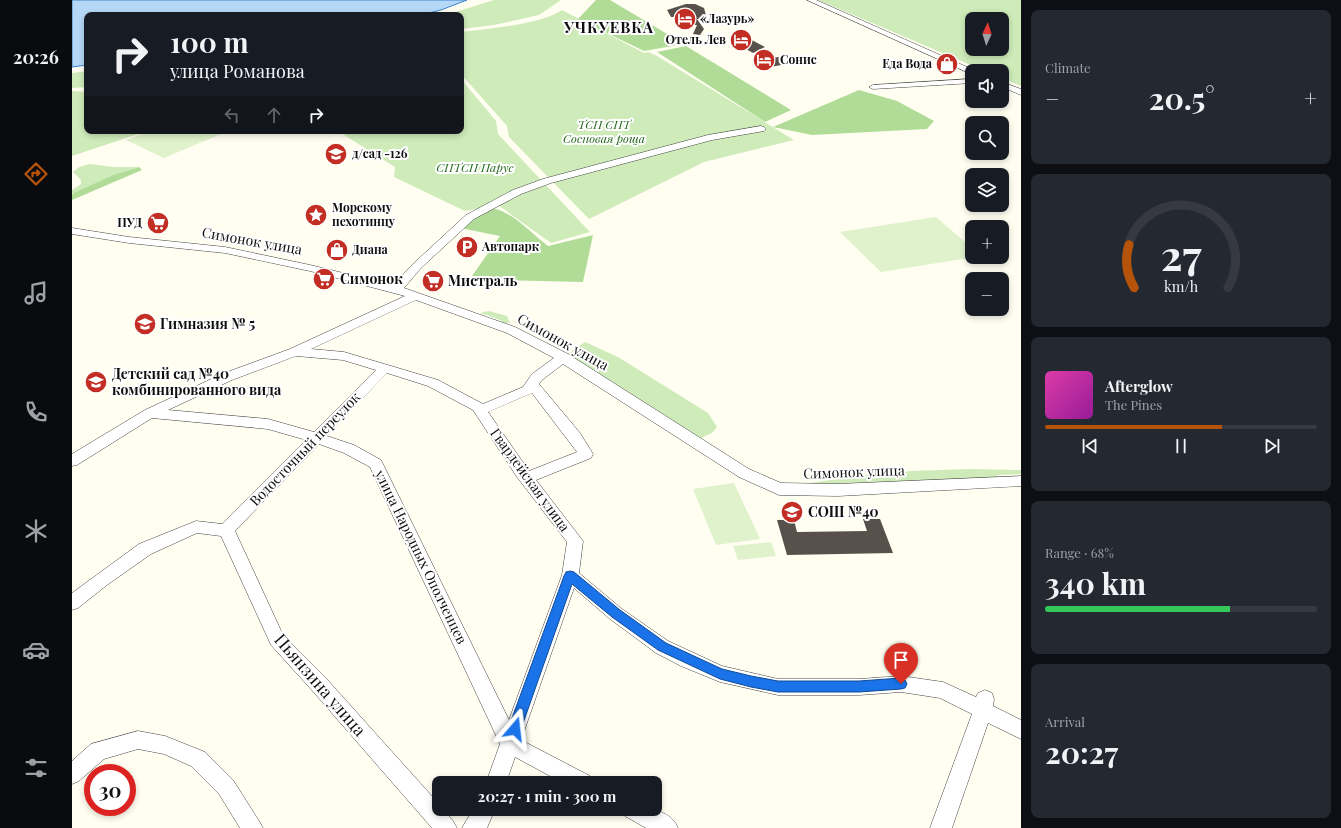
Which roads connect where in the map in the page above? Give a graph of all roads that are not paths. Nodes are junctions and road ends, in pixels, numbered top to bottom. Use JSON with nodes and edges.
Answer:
{"nodes":[{"id":1,"x":810,"y":0,"type":"edge"},
{"id":2,"x":965,"y":68,"type":"edge"},
{"id":3,"x":965,"y":81,"type":"edge"},
{"id":4,"x":873,"y":87,"type":"dead end"},
{"id":5,"x":1009,"y":87,"type":"edge"},
{"id":6,"x":1021,"y":92,"type":"edge"},
{"id":7,"x":761,"y":129,"type":"dead end"},
{"id":8,"x":72,"y":231,"type":"edge"},
{"id":9,"x":396,"y":289,"type":"junction"},
{"id":10,"x":415,"y":296,"type":"junction"},
{"id":11,"x":295,"y":352,"type":"junction"},
{"id":12,"x":563,"y":357,"type":"junction"},
{"id":13,"x":385,"y":368,"type":"junction"},
{"id":14,"x":532,"y":384,"type":"junction"},
{"id":15,"x":480,"y":410,"type":"junction"},
{"id":16,"x":150,"y":413,"type":"junction"},
{"id":17,"x":317,"y":438,"type":"junction"},
{"id":18,"x":72,"y":461,"type":"edge"},
{"id":19,"x":526,"y":478,"type":"junction"},
{"id":20,"x":1021,"y":481,"type":"edge"},
{"id":21,"x":226,"y":530,"type":"junction"},
{"id":22,"x":570,"y":576,"type":"junction"},
{"id":23,"x":72,"y":603,"type":"edge"},
{"id":24,"x":984,"y":704,"type":"junction"},
{"id":25,"x":1021,"y":730,"type":"edge"},
{"id":26,"x":510,"y":744,"type":"junction"},
{"id":27,"x":72,"y":774,"type":"edge"},
{"id":28,"x":499,"y":776,"type":"edge"},
{"id":29,"x":570,"y":776,"type":"edge"},
{"id":30,"x":482,"y":816,"type":"edge"},
{"id":31,"x":645,"y":816,"type":"edge"},
{"id":32,"x":252,"y":828,"type":"edge"},
{"id":33,"x":446,"y":828,"type":"edge"},
{"id":34,"x":473,"y":828,"type":"edge"},
{"id":35,"x":667,"y":828,"type":"edge"},
{"id":36,"x":941,"y":828,"type":"edge"}],
"edges":[{"from":1,"to":2,"type":"street"},
{"from":3,"to":4,"type":"street"},
{"from":5,"to":6,"type":"street"},
{"from":7,"to":9,"type":"street"},
{"from":8,"to":9,"type":"street","name":"Симонок улица"},
{"from":9,"to":10,"type":"street","name":"Симонок улица"},
{"from":10,"to":11,"type":"street"},
{"from":10,"to":12,"type":"street","name":"Симонок улица"},
{"from":11,"to":13,"type":"street","name":"Гвардейская улица"},
{"from":11,"to":16,"type":"street"},
{"from":12,"to":14,"type":"street"},
{"from":12,"to":20,"type":"street","name":"Симонок улица"},
{"from":13,"to":15,"type":"street","name":"Гвардейская улица"},
{"from":13,"to":17,"type":"street","name":"Водосточный переулок"},
{"from":14,"to":15,"type":"street"},
{"from":14,"to":19,"type":"street"},
{"from":15,"to":19,"type":"street","name":"Гвардейская улица"},
{"from":16,"to":17,"type":"street","name":"улица Народных Ополченцев"},
{"from":16,"to":18,"type":"street"},
{"from":17,"to":21,"type":"street","name":"Водосточный переулок"},
{"from":17,"to":26,"type":"street","name":"улица Народных Ополченцев"},
{"from":19,"to":22,"type":"street","name":"Гвардейская улица"},
{"from":21,"to":23,"type":"street"},
{"from":21,"to":33,"type":"street","name":"Пьянзина улица"},
{"from":22,"to":24,"type":"street"},
{"from":22,"to":26,"type":"street","name":"Гвардейская улица"},
{"from":24,"to":25,"type":"street"},
{"from":24,"to":36,"type":"street"},
{"from":26,"to":28,"type":"street","name":"Гвардейская улица"},
{"from":26,"to":29,"type":"street"},
{"from":27,"to":32,"type":"street"},
{"from":30,"to":34,"type":"street"},
{"from":31,"to":35,"type":"street"}]}
